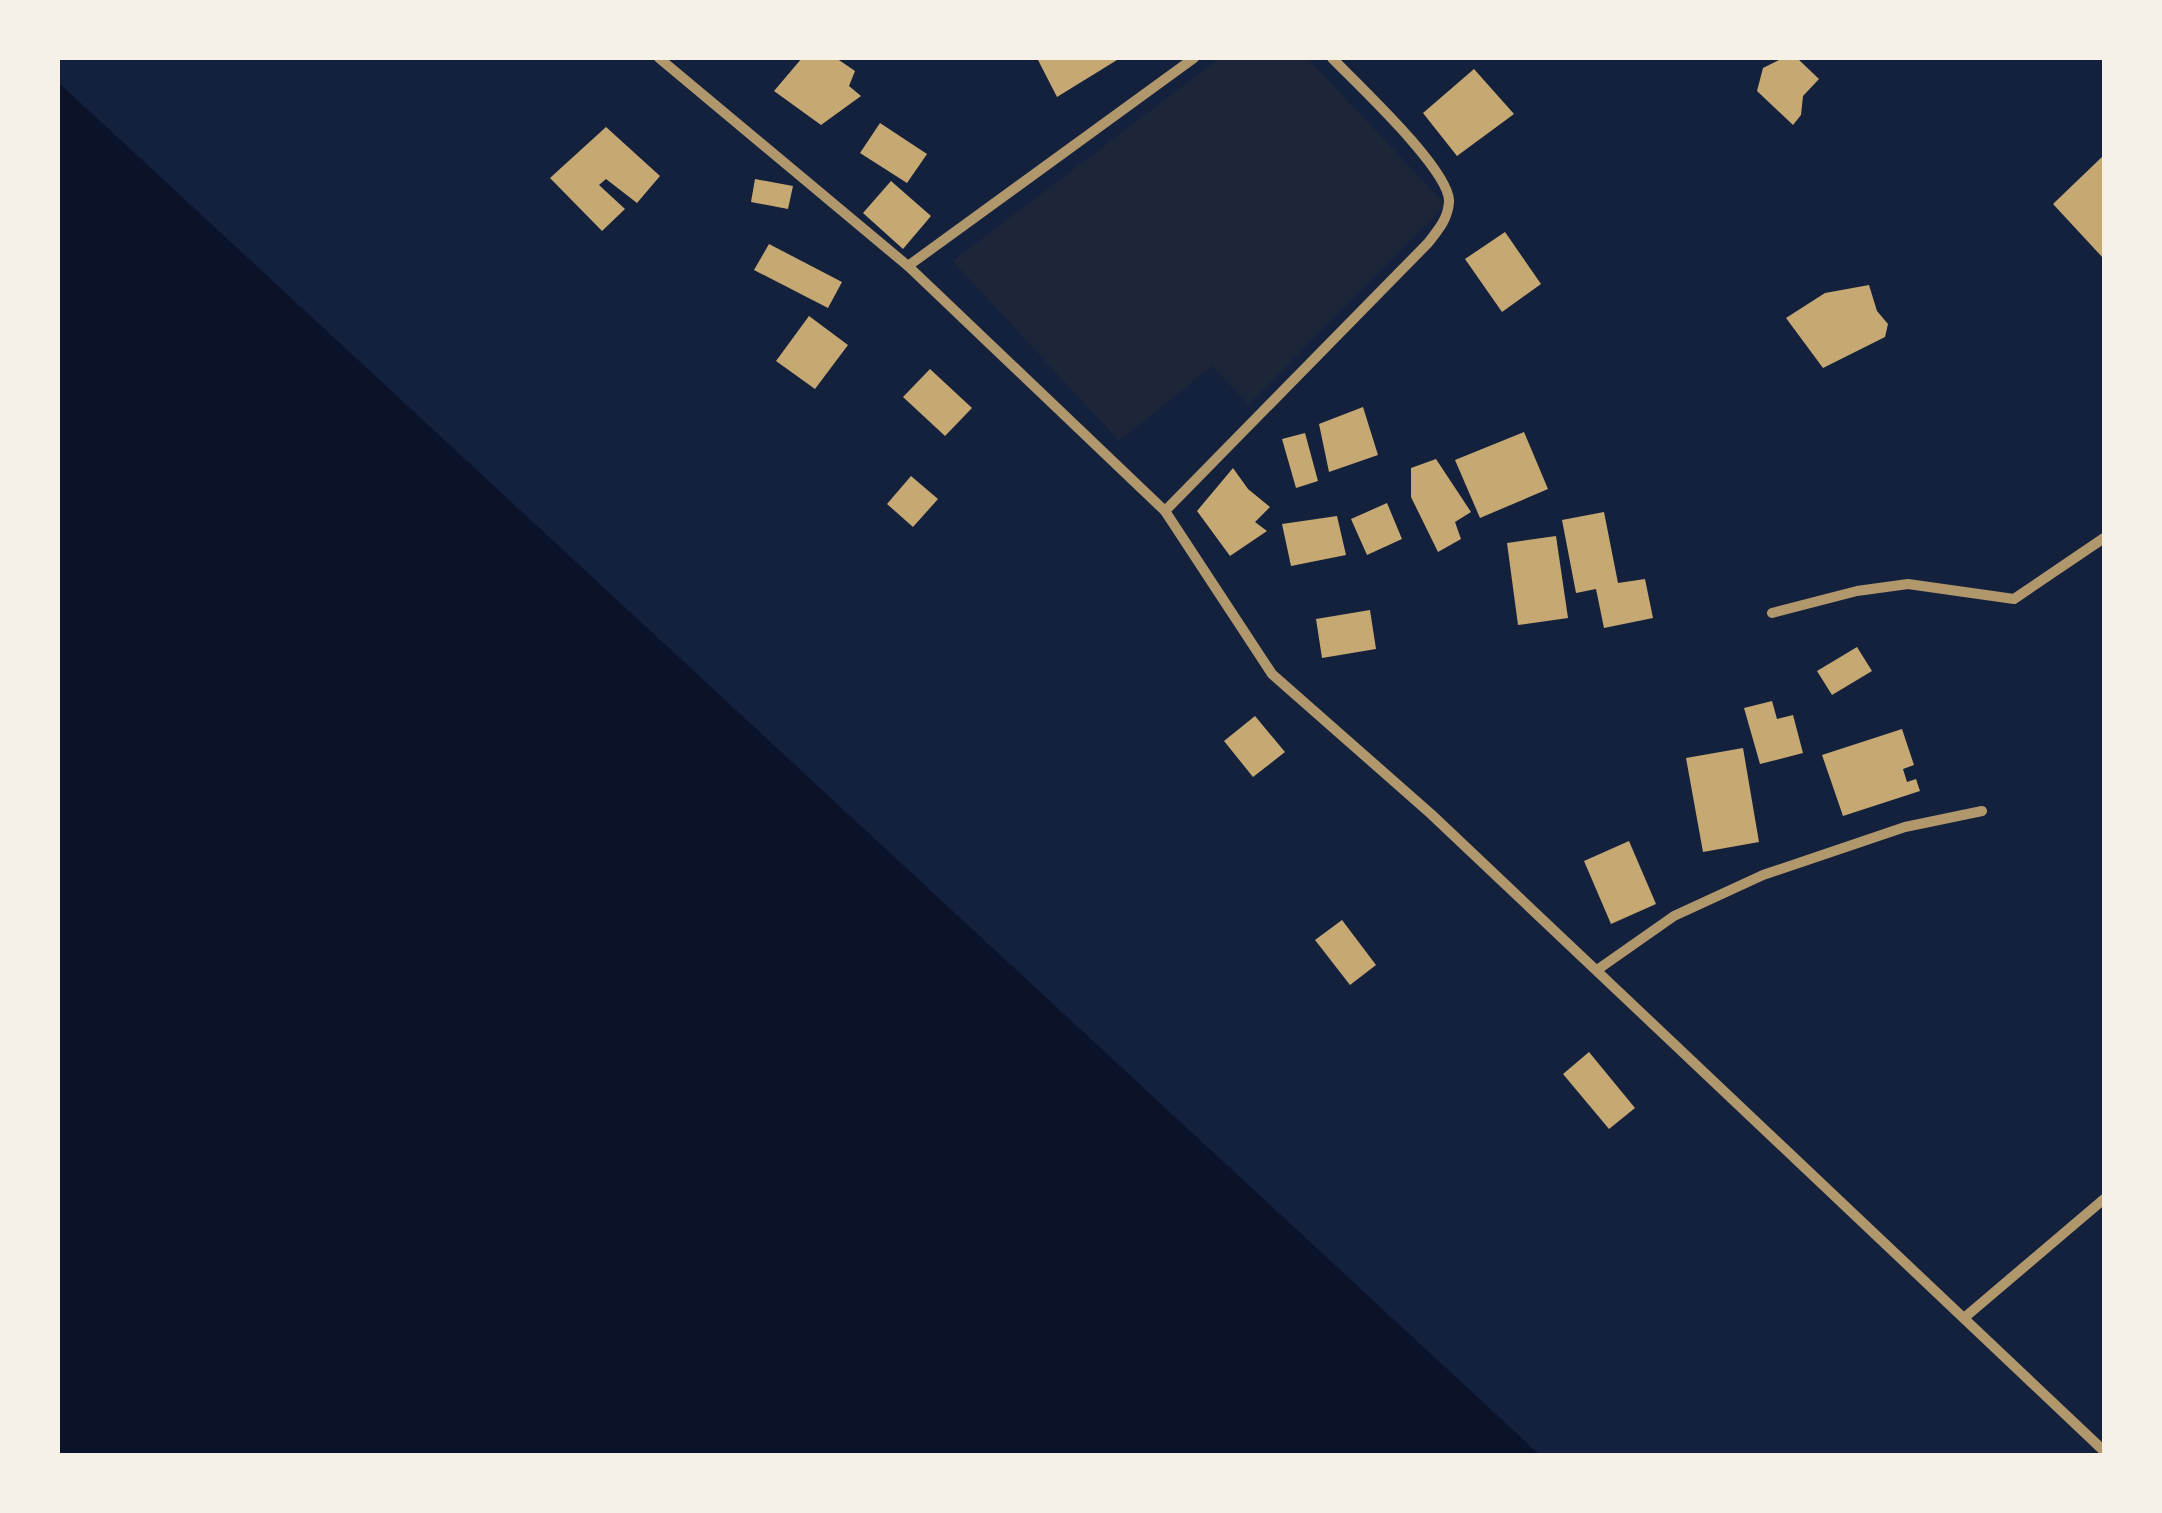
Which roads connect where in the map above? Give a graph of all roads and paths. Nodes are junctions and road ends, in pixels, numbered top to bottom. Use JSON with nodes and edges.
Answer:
{"nodes":[{"id":1,"x":658,"y":58,"type":"edge"},
{"id":2,"x":1194,"y":58,"type":"edge"},
{"id":3,"x":1332,"y":58,"type":"edge"},
{"id":4,"x":908,"y":266,"type":"junction"},
{"id":5,"x":1165,"y":511,"type":"junction"},
{"id":6,"x":2104,"y":538,"type":"edge"},
{"id":7,"x":1772,"y":613,"type":"dead end"},
{"id":8,"x":1982,"y":811,"type":"dead end"},
{"id":9,"x":1596,"y":970,"type":"junction"},
{"id":10,"x":2104,"y":1199,"type":"edge"},
{"id":11,"x":1964,"y":1318,"type":"junction"},
{"id":12,"x":2104,"y":1451,"type":"edge"}],
"edges":[{"from":1,"to":4,"type":"street"},
{"from":2,"to":4,"type":"street"},
{"from":3,"to":5,"type":"street"},
{"from":4,"to":5,"type":"street"},
{"from":5,"to":9,"type":"street"},
{"from":6,"to":7,"type":"street"},
{"from":8,"to":9,"type":"street"},
{"from":9,"to":11,"type":"street"},
{"from":10,"to":11,"type":"street"},
{"from":11,"to":12,"type":"street"}]}
